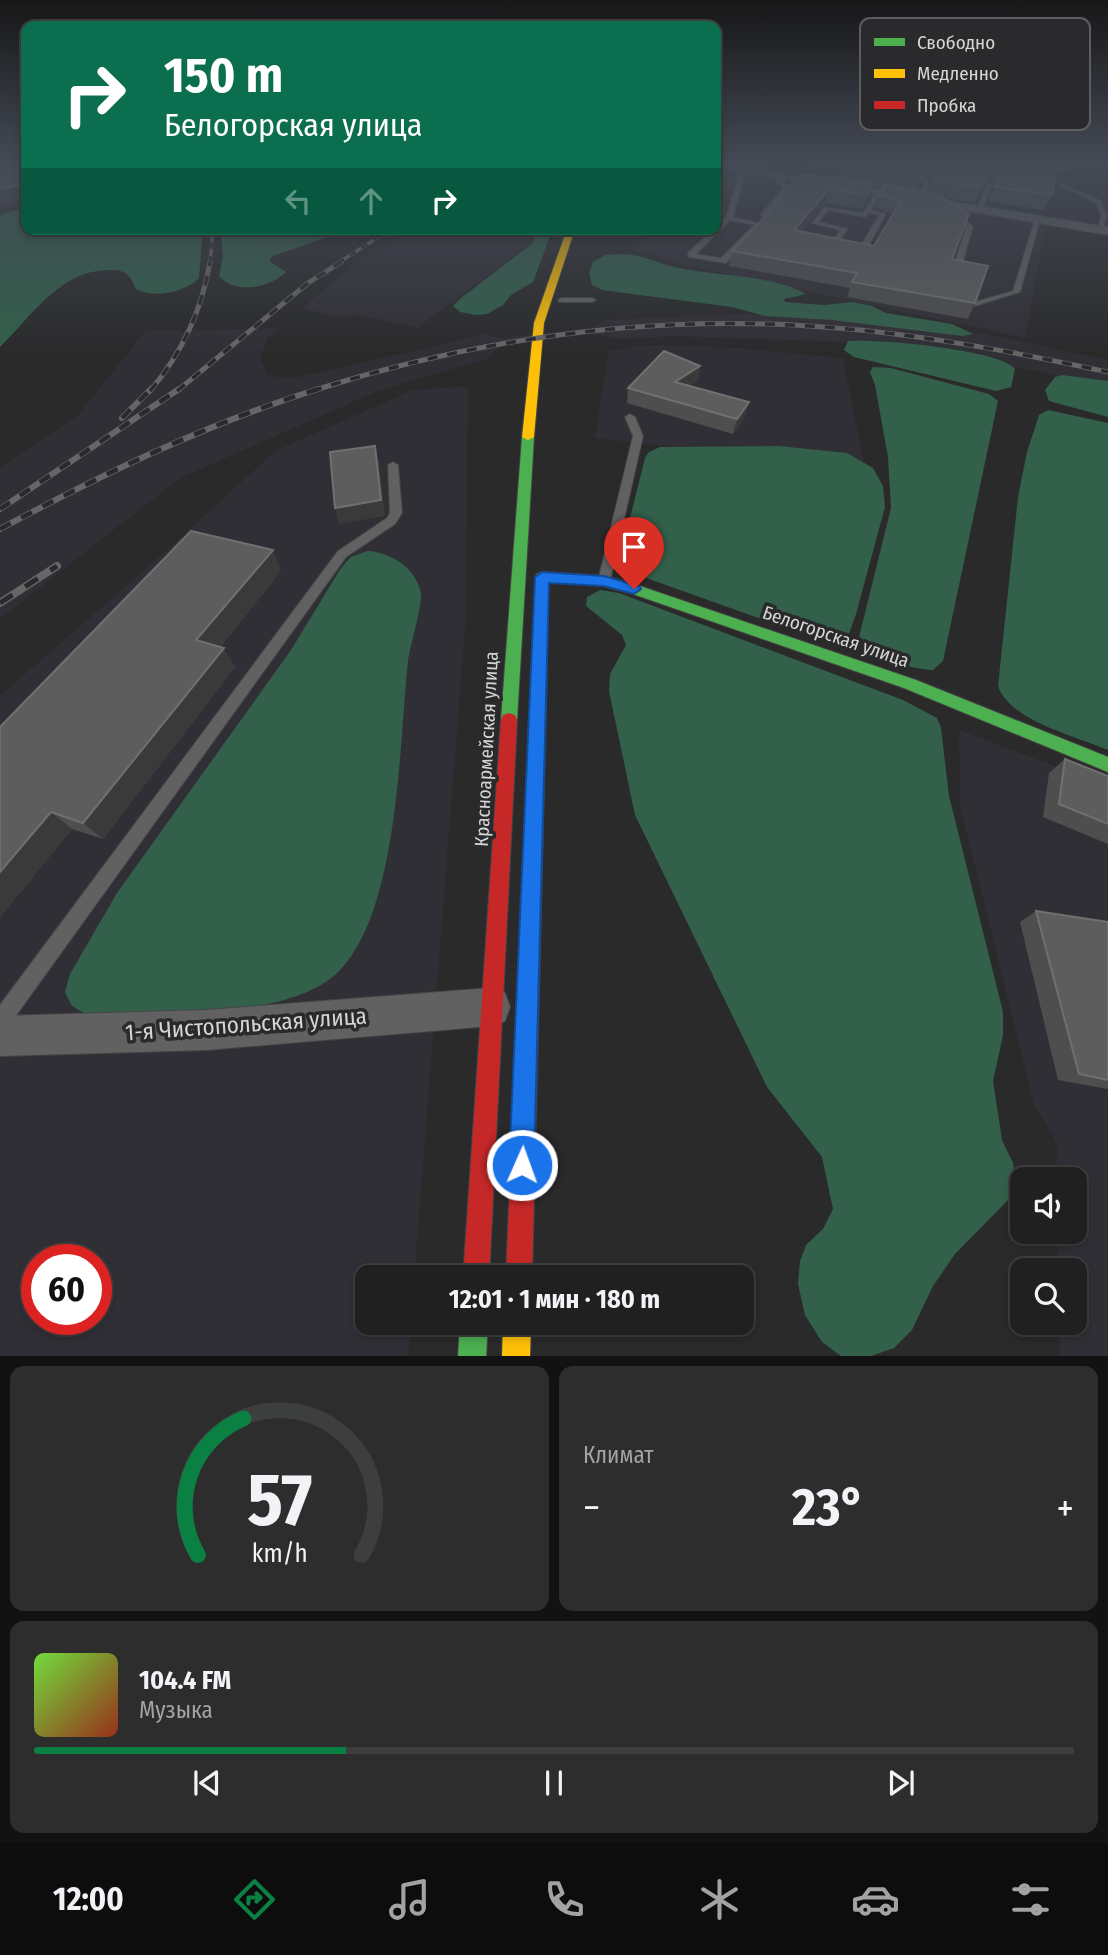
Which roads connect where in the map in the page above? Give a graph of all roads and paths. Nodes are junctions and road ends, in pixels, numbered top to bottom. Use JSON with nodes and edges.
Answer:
{"nodes":[{"id":1,"x":757,"y":226,"type":"edge"},
{"id":2,"x":832,"y":226,"type":"edge"},
{"id":3,"x":876,"y":226,"type":"edge"},
{"id":4,"x":970,"y":226,"type":"edge"},
{"id":5,"x":1035,"y":226,"type":"edge"},
{"id":6,"x":1075,"y":226,"type":"edge"},
{"id":7,"x":1104,"y":231,"type":"edge"},
{"id":8,"x":569,"y":235,"type":"edge"},
{"id":9,"x":584,"y":235,"type":"edge"},
{"id":10,"x":712,"y":235,"type":"edge"},
{"id":11,"x":958,"y":265,"type":"edge"},
{"id":12,"x":562,"y":300,"type":"junction"},
{"id":13,"x":592,"y":300,"type":"dead end"},
{"id":14,"x":978,"y":304,"type":"edge"},
{"id":15,"x":551,"y":378,"type":"dead end"},
{"id":16,"x":630,"y":417,"type":"dead end"},
{"id":17,"x":393,"y":465,"type":"dead end"},
{"id":18,"x":604,"y":581,"type":"junction"},
{"id":19,"x":1108,"y":765,"type":"edge"},
{"id":20,"x":491,"y":1007,"type":"junction"},
{"id":21,"x":0,"y":1021,"type":"edge"},
{"id":22,"x":0,"y":1036,"type":"edge"},
{"id":23,"x":477,"y":1265,"type":"edge"},
{"id":24,"x":519,"y":1265,"type":"edge"},
{"id":25,"x":473,"y":1335,"type":"edge"},
{"id":26,"x":517,"y":1335,"type":"edge"},
{"id":27,"x":472,"y":1356,"type":"edge"},
{"id":28,"x":516,"y":1356,"type":"edge"}],
"edges":[{"from":1,"to":10,"type":"lane"},
{"from":2,"to":3,"type":"lane"},
{"from":4,"to":11,"type":"lane"},
{"from":5,"to":14,"type":"lane"},
{"from":6,"to":7,"type":"street"},
{"from":8,"to":20,"type":"main road","name":"Красноармейская улица"},
{"from":9,"to":12,"type":"main road"},
{"from":12,"to":13,"type":"lane"},
{"from":12,"to":15,"type":"main road"},
{"from":16,"to":18,"type":"lane"},
{"from":17,"to":21,"type":"lane"},
{"from":18,"to":19,"type":"main road","name":"Белогорская улица"},
{"from":18,"to":24,"type":"main road","name":"Белогорская улица"},
{"from":20,"to":22,"type":"street","name":"1-я Чистопольская улица"},
{"from":20,"to":23,"type":"main road","name":"Красноармейская улица"},
{"from":25,"to":27,"type":"main road"},
{"from":26,"to":28,"type":"main road"}]}
